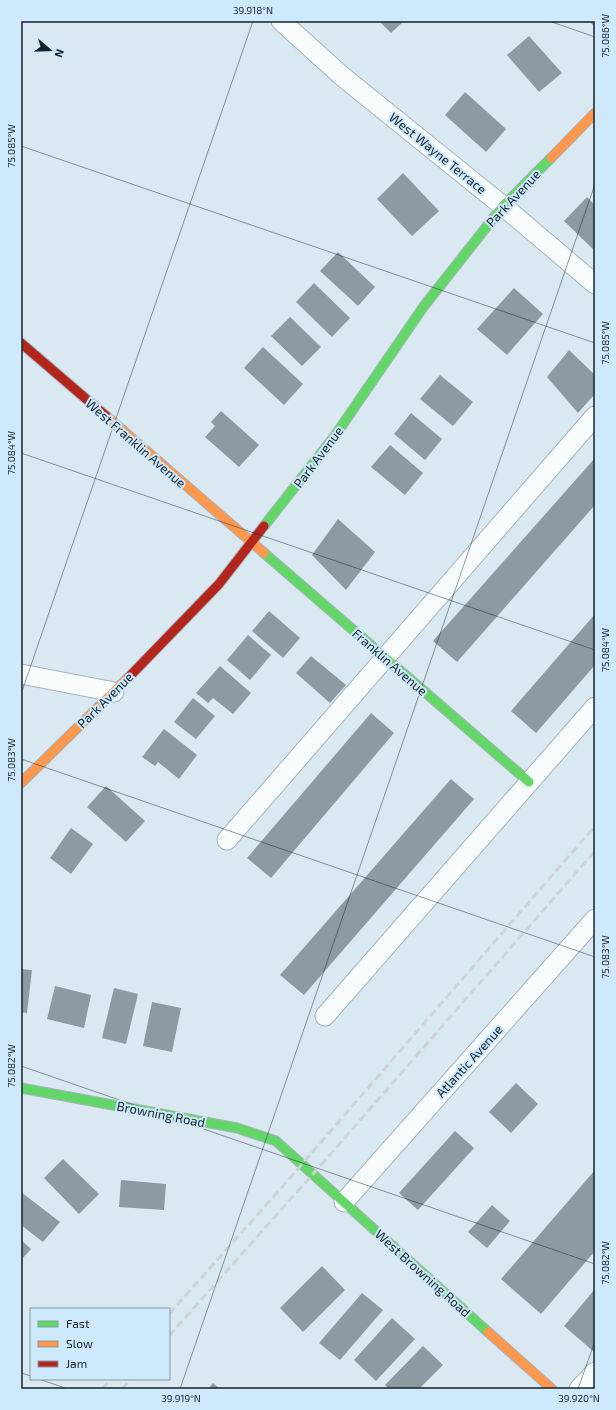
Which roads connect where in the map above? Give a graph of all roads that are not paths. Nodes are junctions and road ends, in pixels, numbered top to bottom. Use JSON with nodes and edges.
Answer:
{"nodes":[{"id":1,"x":281,"y":21,"type":"edge"},
{"id":2,"x":595,"y":113,"type":"edge"},
{"id":3,"x":503,"y":206,"type":"junction"},
{"id":4,"x":595,"y":284,"type":"edge"},
{"id":5,"x":21,"y":343,"type":"edge"},
{"id":6,"x":595,"y":416,"type":"edge"},
{"id":7,"x":252,"y":542,"type":"junction"},
{"id":8,"x":384,"y":657,"type":"junction"},
{"id":9,"x":21,"y":674,"type":"edge"},
{"id":10,"x":114,"y":692,"type":"junction"},
{"id":11,"x":595,"y":707,"type":"edge"},
{"id":12,"x":528,"y":782,"type":"junction"},
{"id":13,"x":21,"y":783,"type":"edge"},
{"id":14,"x":227,"y":840,"type":"dead end"},
{"id":15,"x":595,"y":920,"type":"edge"},
{"id":16,"x":325,"y":1016,"type":"dead end"},
{"id":17,"x":21,"y":1088,"type":"edge"},
{"id":18,"x":294,"y":1157,"type":"joint"},
{"id":19,"x":344,"y":1202,"type":"junction"},
{"id":20,"x":595,"y":1372,"type":"edge"},
{"id":21,"x":552,"y":1389,"type":"edge"},
{"id":22,"x":579,"y":1389,"type":"edge"}],
"edges":[{"from":1,"to":3,"type":"street","name":"West Wayne Terrace"},
{"from":2,"to":3,"type":"street","name":"Park Avenue"},
{"from":3,"to":4,"type":"street","name":"West Wayne Terrace"},
{"from":3,"to":7,"type":"street","name":"Park Avenue"},
{"from":5,"to":7,"type":"street","name":"West Franklin Avenue"},
{"from":6,"to":8,"type":"street"},
{"from":7,"to":8,"type":"street","name":"Franklin Avenue"},
{"from":7,"to":10,"type":"street","name":"Park Avenue"},
{"from":8,"to":12,"type":"street","name":"Franklin Avenue"},
{"from":8,"to":14,"type":"street"},
{"from":9,"to":10,"type":"street"},
{"from":10,"to":13,"type":"street","name":"Park Avenue"},
{"from":11,"to":12,"type":"street"},
{"from":12,"to":16,"type":"street"},
{"from":15,"to":19,"type":"street","name":"Atlantic Avenue"},
{"from":17,"to":18,"type":"street","name":"Browning Road"},
{"from":18,"to":19,"type":"street","name":"West Browning Road"},
{"from":19,"to":21,"type":"street","name":"West Browning Road"},
{"from":20,"to":22,"type":"street"}]}
